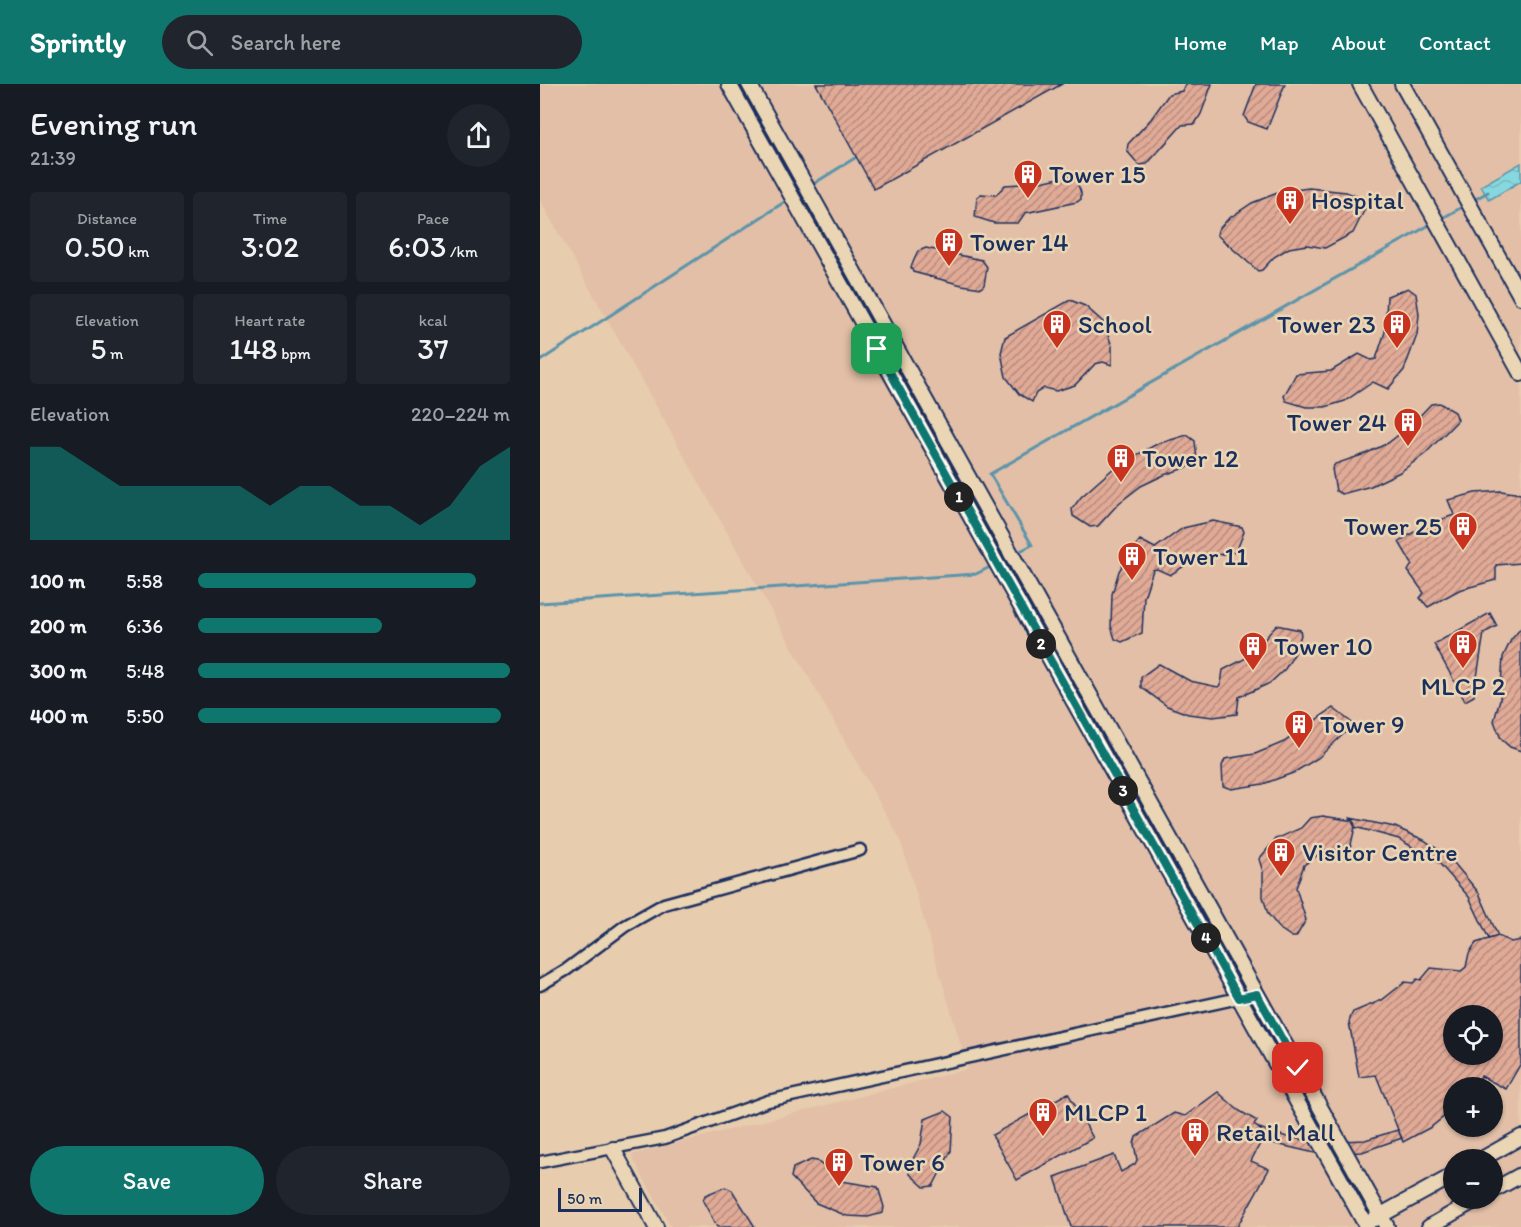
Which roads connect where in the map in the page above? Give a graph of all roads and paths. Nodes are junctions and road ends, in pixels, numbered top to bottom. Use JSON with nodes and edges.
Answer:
{"nodes":[{"id":1,"x":729,"y":84,"type":"edge"},
{"id":2,"x":749,"y":84,"type":"edge"},
{"id":3,"x":1360,"y":84,"type":"edge"},
{"id":4,"x":1402,"y":84,"type":"edge"},
{"id":5,"x":1521,"y":297,"type":"edge"},
{"id":6,"x":1521,"y":374,"type":"edge"},
{"id":7,"x":860,"y":850,"type":"dead end"},
{"id":8,"x":540,"y":985,"type":"edge"},
{"id":9,"x":1257,"y":994,"type":"junction"},
{"id":10,"x":1239,"y":998,"type":"junction"},
{"id":11,"x":1521,"y":1137,"type":"edge"},
{"id":12,"x":613,"y":1149,"type":"junction"},
{"id":13,"x":1500,"y":1149,"type":"edge"},
{"id":14,"x":540,"y":1162,"type":"edge"},
{"id":15,"x":1521,"y":1175,"type":"edge"},
{"id":16,"x":1443,"y":1181,"type":"edge"},
{"id":17,"x":1503,"y":1185,"type":"edge"},
{"id":18,"x":1460,"y":1209,"type":"edge"},
{"id":19,"x":1384,"y":1221,"type":"edge"},
{"id":20,"x":1364,"y":1226,"type":"edge"},
{"id":21,"x":656,"y":1227,"type":"edge"},
{"id":22,"x":1429,"y":1227,"type":"edge"}],
"edges":[{"from":1,"to":10,"type":"street"},
{"from":2,"to":9,"type":"street"},
{"from":3,"to":6,"type":"street"},
{"from":4,"to":5,"type":"street"},
{"from":7,"to":8,"type":"street"},
{"from":9,"to":10,"type":"street"},
{"from":9,"to":19,"type":"street"},
{"from":10,"to":12,"type":"street"},
{"from":10,"to":20,"type":"street"},
{"from":11,"to":13,"type":"street"},
{"from":12,"to":14,"type":"street"},
{"from":12,"to":21,"type":"street"},
{"from":15,"to":17,"type":"street"},
{"from":16,"to":19,"type":"street"},
{"from":18,"to":22,"type":"street"},
{"from":19,"to":20,"type":"street"}]}
